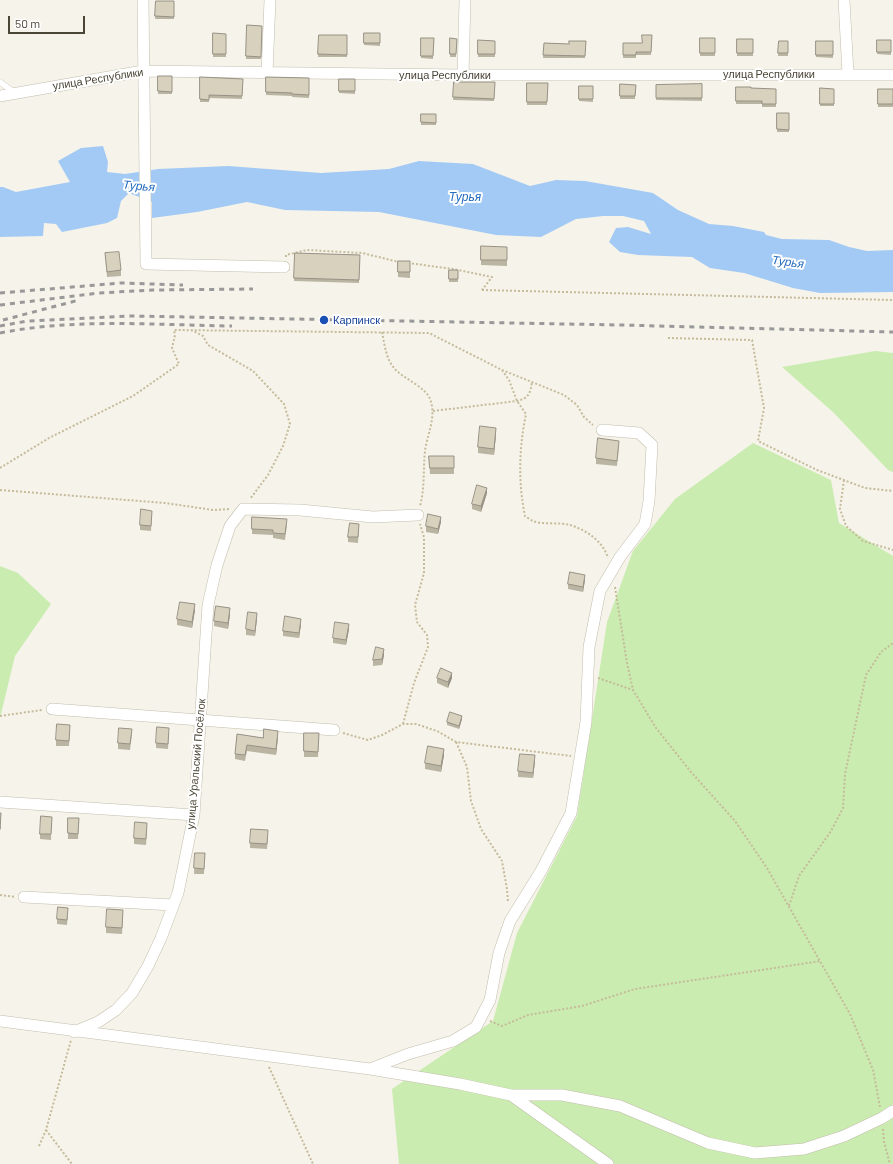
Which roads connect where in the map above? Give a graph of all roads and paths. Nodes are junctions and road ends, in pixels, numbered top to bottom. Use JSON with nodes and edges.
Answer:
{"nodes":[{"id":1,"x":144,"y":0,"type":"edge"},
{"id":2,"x":270,"y":0,"type":"edge"},
{"id":3,"x":465,"y":0,"type":"edge"},
{"id":4,"x":844,"y":0,"type":"edge"},
{"id":5,"x":143,"y":71,"type":"junction"},
{"id":6,"x":267,"y":73,"type":"junction"},
{"id":7,"x":848,"y":74,"type":"junction"},
{"id":8,"x":463,"y":75,"type":"junction"},
{"id":9,"x":893,"y":75,"type":"edge"},
{"id":10,"x":0,"y":82,"type":"edge"},
{"id":11,"x":16,"y":93,"type":"junction"},
{"id":12,"x":0,"y":96,"type":"edge"},
{"id":13,"x":284,"y":267,"type":"joint"},
{"id":14,"x":893,"y":300,"type":"edge"},
{"id":15,"x":190,"y":330,"type":"junction"},
{"id":16,"x":382,"y":332,"type":"junction"},
{"id":17,"x":668,"y":338,"type":"dead end"},
{"id":18,"x":502,"y":370,"type":"junction"},
{"id":19,"x":532,"y":382,"type":"junction"},
{"id":20,"x":517,"y":401,"type":"junction"},
{"id":21,"x":433,"y":411,"type":"junction"},
{"id":22,"x":602,"y":430,"type":"joint"},
{"id":23,"x":0,"y":468,"type":"edge"},
{"id":24,"x":844,"y":480,"type":"junction"},
{"id":25,"x":0,"y":490,"type":"edge"},
{"id":26,"x":893,"y":491,"type":"edge"},
{"id":27,"x":243,"y":509,"type":"junction"},
{"id":28,"x":418,"y":515,"type":"junction"},
{"id":29,"x":893,"y":550,"type":"edge"},
{"id":30,"x":612,"y":570,"type":"junction"},
{"id":31,"x":893,"y":643,"type":"edge"},
{"id":32,"x":588,"y":674,"type":"junction"},
{"id":33,"x":633,"y":690,"type":"junction"},
{"id":34,"x":52,"y":709,"type":"joint"},
{"id":35,"x":0,"y":716,"type":"edge"},
{"id":36,"x":201,"y":720,"type":"junction"},
{"id":37,"x":403,"y":724,"type":"junction"},
{"id":38,"x":339,"y":732,"type":"joint"},
{"id":39,"x":456,"y":742,"type":"junction"},
{"id":40,"x":580,"y":757,"type":"junction"},
{"id":41,"x":0,"y":802,"type":"edge"},
{"id":42,"x":194,"y":815,"type":"junction"},
{"id":43,"x":0,"y":895,"type":"edge"},
{"id":44,"x":24,"y":897,"type":"joint"},
{"id":45,"x":173,"y":905,"type":"junction"},
{"id":46,"x":789,"y":907,"type":"junction"},
{"id":47,"x":510,"y":921,"type":"junction"},
{"id":48,"x":820,"y":961,"type":"junction"},
{"id":49,"x":481,"y":1018,"type":"junction"},
{"id":50,"x":0,"y":1021,"type":"edge"},
{"id":51,"x":74,"y":1032,"type":"junction"},
{"id":52,"x":264,"y":1056,"type":"junction"},
{"id":53,"x":370,"y":1069,"type":"junction"},
{"id":54,"x":511,"y":1095,"type":"junction"},
{"id":55,"x":893,"y":1110,"type":"edge"},
{"id":56,"x":882,"y":1118,"type":"junction"},
{"id":57,"x":46,"y":1130,"type":"junction"},
{"id":58,"x":39,"y":1146,"type":"dead end"},
{"id":59,"x":72,"y":1164,"type":"edge"},
{"id":60,"x":313,"y":1164,"type":"edge"},
{"id":61,"x":608,"y":1164,"type":"edge"},
{"id":62,"x":890,"y":1164,"type":"edge"}],
"edges":[{"from":1,"to":5,"type":"street"},
{"from":2,"to":6,"type":"street"},
{"from":3,"to":8,"type":"street"},
{"from":4,"to":7,"type":"street"},
{"from":5,"to":6,"type":"street","name":"улица Республики"},
{"from":5,"to":11,"type":"street","name":"улица Республики"},
{"from":5,"to":13,"type":"street"},
{"from":6,"to":8,"type":"street","name":"улица Республики"},
{"from":7,"to":8,"type":"street","name":"улица Республики"},
{"from":7,"to":9,"type":"street","name":"улица Республики"},
{"from":10,"to":11,"type":"lane"},
{"from":11,"to":12,"type":"street","name":"улица Республики"},
{"from":13,"to":14,"type":"path"},
{"from":15,"to":16,"type":"path"},
{"from":15,"to":23,"type":"path"},
{"from":15,"to":27,"type":"path"},
{"from":16,"to":18,"type":"path"},
{"from":16,"to":21,"type":"path"},
{"from":17,"to":24,"type":"path"},
{"from":18,"to":19,"type":"path"},
{"from":18,"to":20,"type":"path"},
{"from":19,"to":20,"type":"path"},
{"from":19,"to":22,"type":"path"},
{"from":20,"to":21,"type":"path"},
{"from":20,"to":30,"type":"path"},
{"from":21,"to":28,"type":"path"},
{"from":22,"to":30,"type":"street"},
{"from":24,"to":26,"type":"path"},
{"from":24,"to":29,"type":"path"},
{"from":25,"to":27,"type":"path"},
{"from":27,"to":28,"type":"street"},
{"from":27,"to":36,"type":"street","name":"улица Уральский Посёлок"},
{"from":28,"to":37,"type":"path"},
{"from":30,"to":32,"type":"street"},
{"from":30,"to":33,"type":"path"},
{"from":31,"to":46,"type":"path"},
{"from":32,"to":33,"type":"path"},
{"from":32,"to":40,"type":"street"},
{"from":33,"to":46,"type":"path"},
{"from":34,"to":35,"type":"path"},
{"from":34,"to":36,"type":"street"},
{"from":36,"to":38,"type":"street"},
{"from":36,"to":42,"type":"street","name":"улица Уральский Посёлок"},
{"from":37,"to":38,"type":"path"},
{"from":37,"to":39,"type":"path"},
{"from":39,"to":40,"type":"path"},
{"from":39,"to":47,"type":"path"},
{"from":40,"to":47,"type":"street"},
{"from":41,"to":42,"type":"street"},
{"from":42,"to":45,"type":"street","name":"улица Уральский Посёлок"},
{"from":43,"to":44,"type":"path"},
{"from":44,"to":45,"type":"street"},
{"from":45,"to":51,"type":"street","name":"улица Уральский Посёлок"},
{"from":46,"to":48,"type":"path"},
{"from":47,"to":49,"type":"street"},
{"from":48,"to":49,"type":"path"},
{"from":48,"to":56,"type":"path"},
{"from":49,"to":53,"type":"street"},
{"from":50,"to":51,"type":"street"},
{"from":51,"to":52,"type":"street"},
{"from":51,"to":57,"type":"path"},
{"from":52,"to":53,"type":"street"},
{"from":52,"to":60,"type":"path"},
{"from":53,"to":54,"type":"street"},
{"from":54,"to":56,"type":"street"},
{"from":54,"to":61,"type":"street"},
{"from":55,"to":56,"type":"street"},
{"from":56,"to":62,"type":"path"},
{"from":57,"to":58,"type":"path"},
{"from":57,"to":59,"type":"path"}]}
